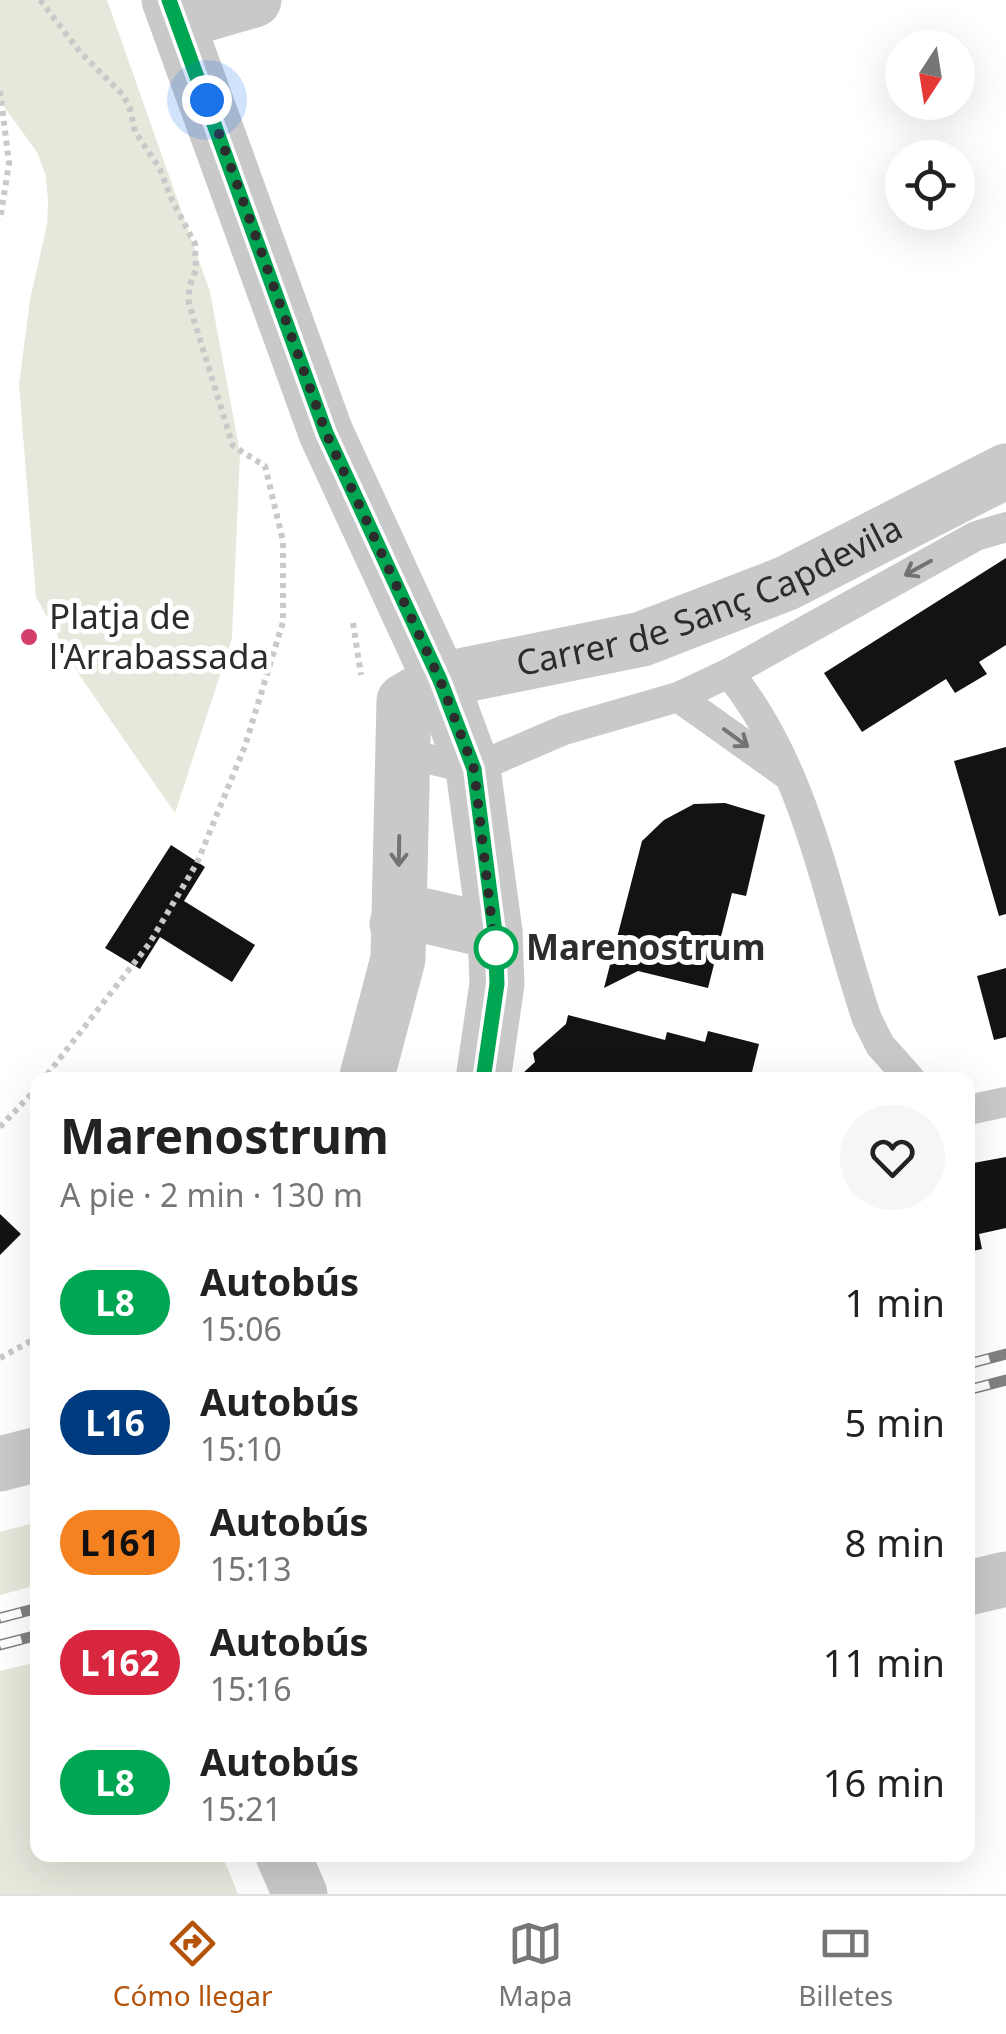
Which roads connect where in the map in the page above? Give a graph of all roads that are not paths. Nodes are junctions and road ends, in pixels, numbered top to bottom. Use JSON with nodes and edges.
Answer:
{"nodes":[{"id":1,"x":254,"y":0,"type":"edge"},
{"id":2,"x":174,"y":11,"type":"edge"},
{"id":3,"x":1006,"y":471,"type":"edge"},
{"id":4,"x":1006,"y":527,"type":"edge"},
{"id":5,"x":729,"y":674,"type":"junction"},
{"id":6,"x":678,"y":698,"type":"junction"},
{"id":7,"x":402,"y":704,"type":"junction"},
{"id":8,"x":474,"y":769,"type":"junction"},
{"id":9,"x":793,"y":779,"type":"junction"},
{"id":10,"x":397,"y":924,"type":"junction"},
{"id":11,"x":495,"y":932,"type":"junction"},
{"id":12,"x":368,"y":1072,"type":"edge"},
{"id":13,"x":484,"y":1072,"type":"edge"},
{"id":14,"x":904,"y":1072,"type":"edge"},
{"id":15,"x":1006,"y":1102,"type":"edge"},
{"id":16,"x":975,"y":1109,"type":"edge"},
{"id":17,"x":30,"y":1456,"type":"edge"},
{"id":18,"x":0,"y":1464,"type":"edge"},
{"id":19,"x":1006,"y":1579,"type":"edge"},
{"id":20,"x":975,"y":1586,"type":"edge"},
{"id":21,"x":288,"y":1862,"type":"edge"},
{"id":22,"x":310,"y":1862,"type":"edge"},
{"id":23,"x":304,"y":1894,"type":"edge"}],
"edges":[{"from":1,"to":2,"type":"street"},
{"from":2,"to":7,"type":"street"},
{"from":3,"to":7,"type":"street","name":"Carrer de Sanç Capdevila"},
{"from":4,"to":5,"type":"lane","one_way":true},
{"from":5,"to":6,"type":"lane"},
{"from":5,"to":9,"type":"lane"},
{"from":6,"to":8,"type":"lane"},
{"from":6,"to":9,"type":"lane","one_way":true},
{"from":7,"to":8,"type":"street"},
{"from":7,"to":8,"type":"lane"},
{"from":7,"to":10,"type":"street","one_way":true},
{"from":8,"to":11,"type":"street"},
{"from":9,"to":14,"type":"lane"},
{"from":10,"to":11,"type":"street"},
{"from":10,"to":12,"type":"street"},
{"from":11,"to":13,"type":"street"},
{"from":15,"to":16,"type":"lane"},
{"from":17,"to":18,"type":"street"},
{"from":19,"to":20,"type":"street"},
{"from":21,"to":23,"type":"street"},
{"from":22,"to":23,"type":"street"}]}
